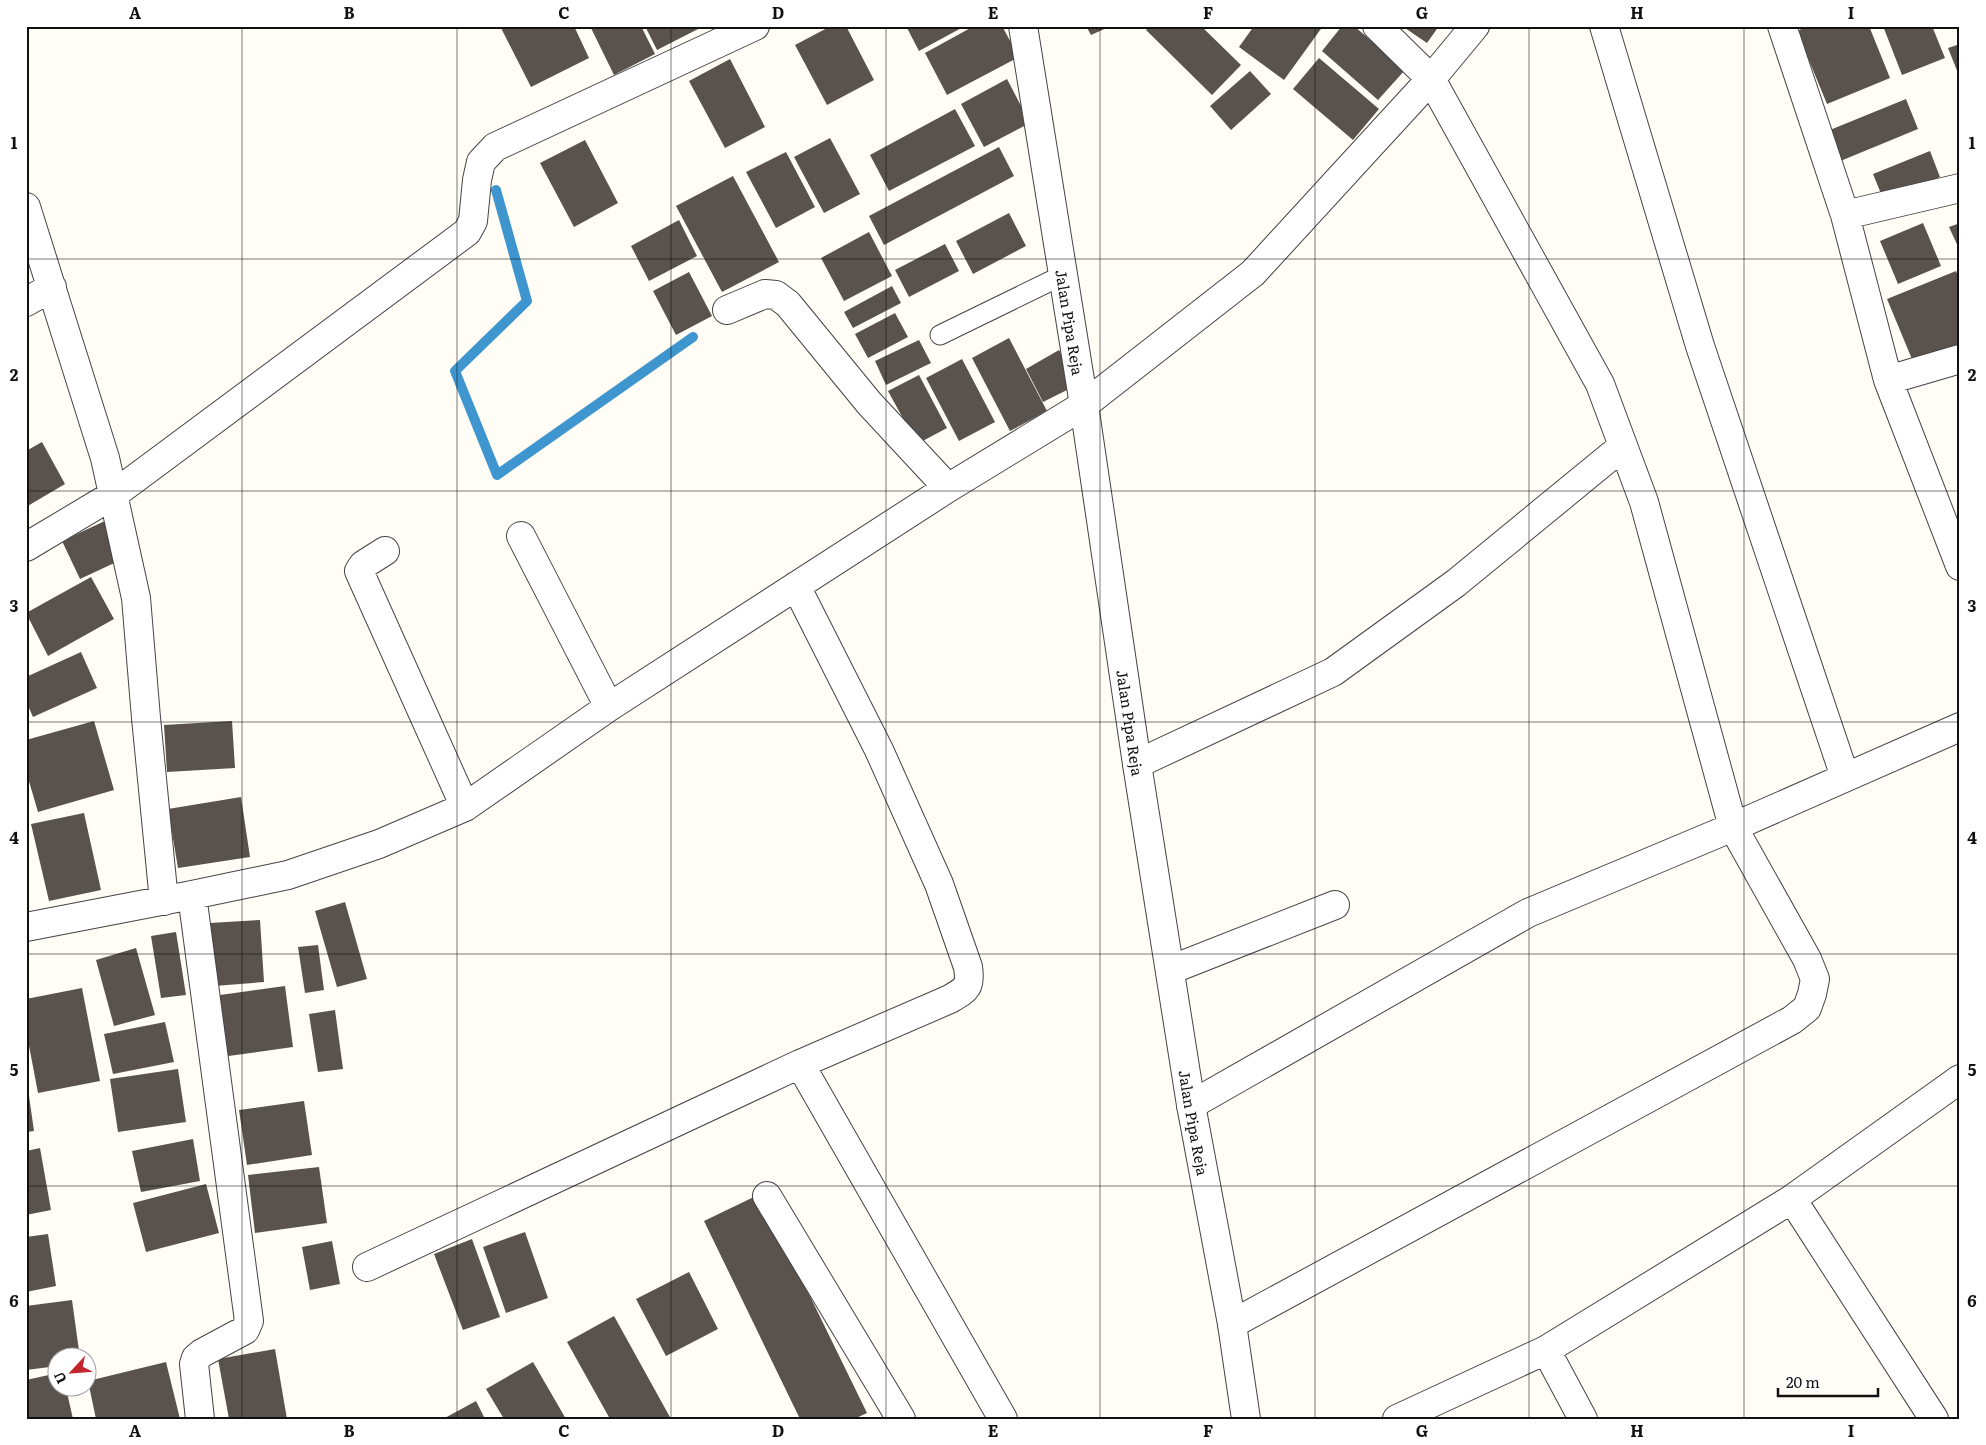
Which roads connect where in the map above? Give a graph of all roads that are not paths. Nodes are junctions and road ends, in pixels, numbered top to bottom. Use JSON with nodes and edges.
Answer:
{"nodes":[{"id":1,"x":755,"y":26,"type":"edge"},
{"id":2,"x":1023,"y":26,"type":"edge"},
{"id":3,"x":1377,"y":26,"type":"edge"},
{"id":4,"x":1476,"y":26,"type":"edge"},
{"id":5,"x":1604,"y":26,"type":"edge"},
{"id":6,"x":1782,"y":26,"type":"edge"},
{"id":7,"x":1432,"y":79,"type":"junction"},
{"id":8,"x":1960,"y":188,"type":"edge"},
{"id":9,"x":26,"y":207,"type":"edge"},
{"id":10,"x":1845,"y":215,"type":"junction"},
{"id":11,"x":1063,"y":275,"type":"junction"},
{"id":12,"x":52,"y":287,"type":"junction"},
{"id":13,"x":26,"y":302,"type":"edge"},
{"id":14,"x":727,"y":310,"type":"dead end"},
{"id":15,"x":940,"y":335,"type":"dead end"},
{"id":16,"x":1960,"y":360,"type":"edge"},
{"id":17,"x":1888,"y":380,"type":"junction"},
{"id":18,"x":1084,"y":405,"type":"junction"},
{"id":19,"x":1623,"y":446,"type":"junction"},
{"id":20,"x":948,"y":488,"type":"junction"},
{"id":21,"x":113,"y":495,"type":"junction"},
{"id":22,"x":521,"y":536,"type":"dead end"},
{"id":23,"x":26,"y":547,"type":"edge"},
{"id":24,"x":385,"y":551,"type":"dead end"},
{"id":25,"x":1958,"y":554,"type":"edge"},
{"id":26,"x":796,"y":586,"type":"junction"},
{"id":27,"x":609,"y":707,"type":"junction"},
{"id":28,"x":1960,"y":727,"type":"edge"},
{"id":29,"x":1137,"y":764,"type":"junction"},
{"id":30,"x":1846,"y":777,"type":"junction"},
{"id":31,"x":465,"y":807,"type":"junction"},
{"id":32,"x":1733,"y":827,"type":"junction"},
{"id":33,"x":192,"y":896,"type":"junction"},
{"id":34,"x":164,"y":901,"type":"junction"},
{"id":35,"x":1335,"y":905,"type":"dead end"},
{"id":36,"x":26,"y":927,"type":"edge"},
{"id":37,"x":1170,"y":970,"type":"junction"},
{"id":38,"x":800,"y":1064,"type":"junction"},
{"id":39,"x":1960,"y":1080,"type":"edge"},
{"id":40,"x":1191,"y":1105,"type":"junction"},
{"id":41,"x":767,"y":1196,"type":"dead end"},
{"id":42,"x":1792,"y":1199,"type":"junction"},
{"id":43,"x":367,"y":1266,"type":"dead end"},
{"id":44,"x":1232,"y":1324,"type":"junction"},
{"id":45,"x":1546,"y":1350,"type":"junction"},
{"id":46,"x":1240,"y":1416,"type":"edge"},
{"id":47,"x":200,"y":1419,"type":"edge"},
{"id":48,"x":901,"y":1419,"type":"edge"},
{"id":49,"x":1002,"y":1419,"type":"edge"},
{"id":50,"x":1398,"y":1419,"type":"edge"},
{"id":51,"x":1583,"y":1419,"type":"edge"},
{"id":52,"x":1934,"y":1419,"type":"edge"}],
"edges":[{"from":1,"to":21,"type":"street"},
{"from":2,"to":11,"type":"street","name":"Jalan Pipa Reja"},
{"from":3,"to":7,"type":"street"},
{"from":4,"to":7,"type":"street"},
{"from":5,"to":30,"type":"street"},
{"from":6,"to":10,"type":"street"},
{"from":7,"to":18,"type":"street"},
{"from":7,"to":19,"type":"street"},
{"from":8,"to":10,"type":"street"},
{"from":9,"to":12,"type":"street"},
{"from":10,"to":17,"type":"street"},
{"from":11,"to":15,"type":"lane"},
{"from":11,"to":18,"type":"street","name":"Jalan Pipa Reja"},
{"from":12,"to":13,"type":"street"},
{"from":12,"to":21,"type":"street"},
{"from":14,"to":20,"type":"street"},
{"from":16,"to":17,"type":"street"},
{"from":17,"to":25,"type":"street"},
{"from":18,"to":20,"type":"street"},
{"from":18,"to":29,"type":"street","name":"Jalan Pipa Reja"},
{"from":19,"to":29,"type":"street"},
{"from":19,"to":32,"type":"street"},
{"from":20,"to":26,"type":"street"},
{"from":21,"to":23,"type":"street"},
{"from":21,"to":34,"type":"street"},
{"from":22,"to":27,"type":"street"},
{"from":24,"to":31,"type":"street"},
{"from":26,"to":27,"type":"street"},
{"from":26,"to":38,"type":"street"},
{"from":27,"to":31,"type":"street"},
{"from":28,"to":30,"type":"street"},
{"from":29,"to":37,"type":"street","name":"Jalan Pipa Reja"},
{"from":30,"to":32,"type":"street"},
{"from":31,"to":33,"type":"street"},
{"from":32,"to":40,"type":"street"},
{"from":32,"to":44,"type":"street"},
{"from":33,"to":34,"type":"street"},
{"from":33,"to":47,"type":"street"},
{"from":34,"to":36,"type":"street"},
{"from":35,"to":37,"type":"street"},
{"from":37,"to":40,"type":"street","name":"Jalan Pipa Reja"},
{"from":38,"to":43,"type":"street"},
{"from":38,"to":49,"type":"street"},
{"from":39,"to":42,"type":"street"},
{"from":40,"to":44,"type":"street","name":"Jalan Pipa Reja"},
{"from":41,"to":48,"type":"street"},
{"from":42,"to":45,"type":"street"},
{"from":42,"to":52,"type":"street"},
{"from":44,"to":46,"type":"street","name":"Jalan Pipa Reja"},
{"from":45,"to":50,"type":"street"},
{"from":45,"to":51,"type":"street"}]}
